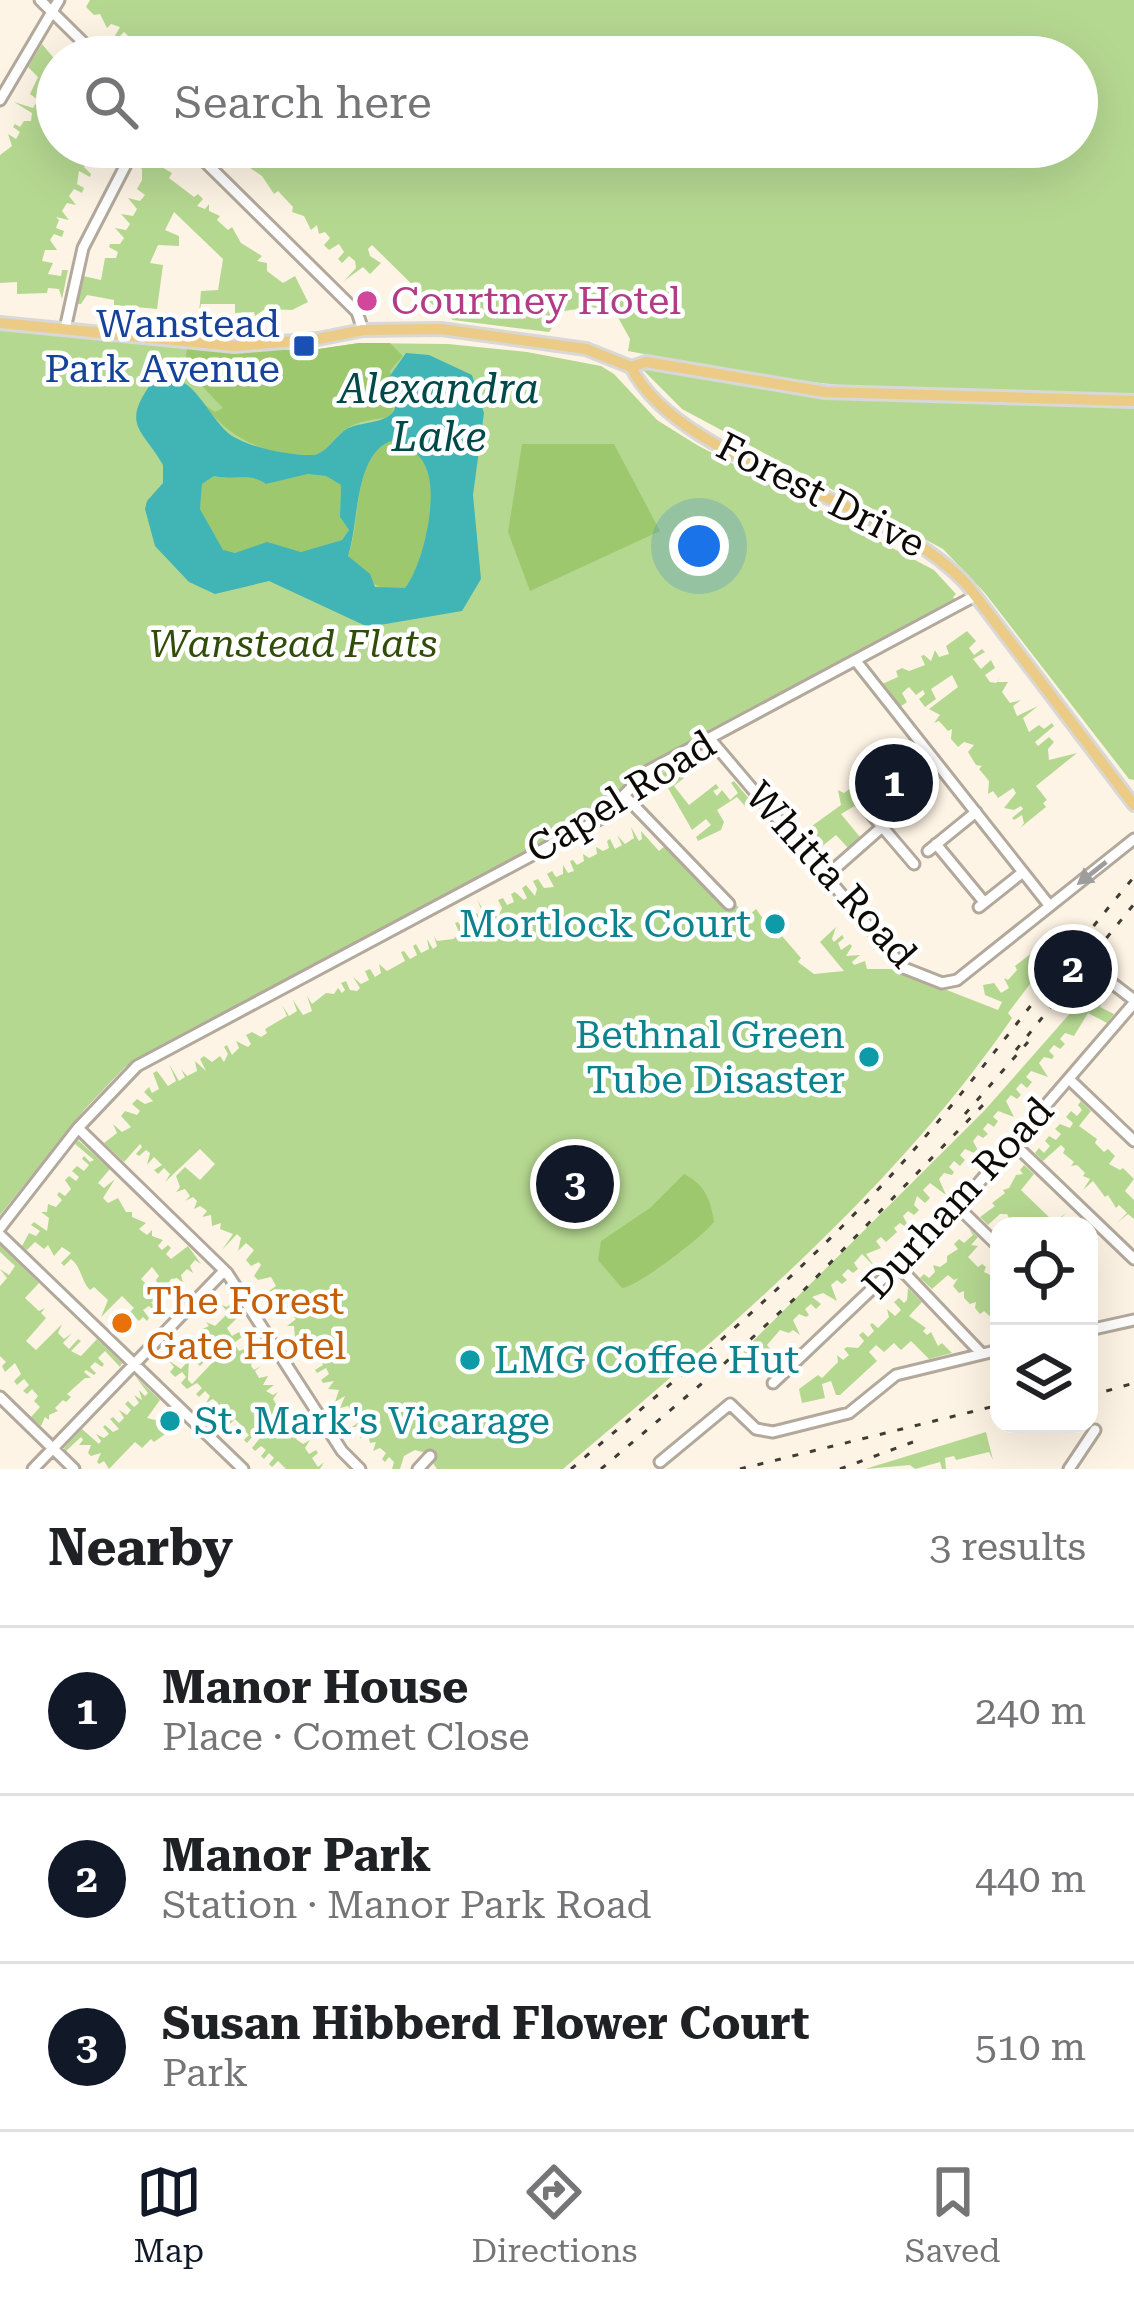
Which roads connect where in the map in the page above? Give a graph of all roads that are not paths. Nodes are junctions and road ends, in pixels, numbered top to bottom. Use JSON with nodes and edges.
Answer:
{"nodes":[{"id":1,"x":40,"y":0,"type":"edge"},
{"id":2,"x":59,"y":0,"type":"edge"},
{"id":3,"x":52,"y":12,"type":"junction"},
{"id":4,"x":38,"y":36,"type":"edge"},
{"id":5,"x":77,"y":36,"type":"edge"},
{"id":6,"x":36,"y":39,"type":"edge"},
{"id":7,"x":0,"y":100,"type":"edge"},
{"id":8,"x":124,"y":168,"type":"edge"},
{"id":9,"x":211,"y":168,"type":"edge"},
{"id":10,"x":0,"y":322,"type":"edge"},
{"id":11,"x":65,"y":329,"type":"junction"},
{"id":12,"x":363,"y":330,"type":"junction"},
{"id":13,"x":631,"y":367,"type":"junction"},
{"id":14,"x":1134,"y":401,"type":"edge"},
{"id":15,"x":975,"y":596,"type":"junction"},
{"id":16,"x":856,"y":661,"type":"junction"},
{"id":17,"x":710,"y":739,"type":"junction"},
{"id":18,"x":624,"y":795,"type":"junction"},
{"id":19,"x":1132,"y":799,"type":"edge"},
{"id":20,"x":861,"y":802,"type":"dead end"},
{"id":21,"x":976,"y":812,"type":"junction"},
{"id":22,"x":882,"y":827,"type":"junction"},
{"id":23,"x":1134,"y":839,"type":"edge"},
{"id":24,"x":914,"y":865,"type":"dead end"},
{"id":25,"x":1023,"y":872,"type":"junction"},
{"id":26,"x":824,"y":878,"type":"junction"},
{"id":27,"x":729,"y":904,"type":"dead end"},
{"id":28,"x":1049,"y":905,"type":"junction"},
{"id":29,"x":1108,"y":980,"type":"dead end"},
{"id":30,"x":1134,"y":1001,"type":"edge"},
{"id":31,"x":1069,"y":1079,"type":"junction"},
{"id":32,"x":77,"y":1127,"type":"junction"},
{"id":33,"x":1134,"y":1141,"type":"edge"},
{"id":34,"x":1013,"y":1143,"type":"junction"},
{"id":35,"x":958,"y":1207,"type":"junction"},
{"id":36,"x":0,"y":1231,"type":"edge"},
{"id":37,"x":990,"y":1237,"type":"edge"},
{"id":38,"x":1134,"y":1259,"type":"edge"},
{"id":39,"x":898,"y":1266,"type":"junction"},
{"id":40,"x":224,"y":1271,"type":"junction"},
{"id":41,"x":1134,"y":1320,"type":"edge"},
{"id":42,"x":1098,"y":1328,"type":"edge"},
{"id":43,"x":990,"y":1353,"type":"edge"},
{"id":44,"x":982,"y":1354,"type":"junction"},
{"id":45,"x":134,"y":1364,"type":"junction"},
{"id":46,"x":772,"y":1383,"type":"dead end"},
{"id":47,"x":0,"y":1397,"type":"edge"},
{"id":48,"x":1093,"y":1433,"type":"edge"},
{"id":49,"x":53,"y":1448,"type":"junction"},
{"id":50,"x":430,"y":1456,"type":"dead end"},
{"id":51,"x":660,"y":1462,"type":"dead end"},
{"id":52,"x":33,"y":1469,"type":"edge"},
{"id":53,"x":74,"y":1469,"type":"edge"},
{"id":54,"x":243,"y":1469,"type":"edge"},
{"id":55,"x":359,"y":1469,"type":"edge"},
{"id":56,"x":418,"y":1469,"type":"edge"},
{"id":57,"x":1069,"y":1469,"type":"edge"}],
"edges":[{"from":1,"to":3,"type":"street"},
{"from":2,"to":3,"type":"street"},
{"from":3,"to":4,"type":"street"},
{"from":3,"to":5,"type":"street"},
{"from":6,"to":7,"type":"street"},
{"from":8,"to":11,"type":"street"},
{"from":9,"to":12,"type":"street"},
{"from":10,"to":11,"type":"main road"},
{"from":11,"to":12,"type":"main road"},
{"from":12,"to":13,"type":"main road"},
{"from":13,"to":14,"type":"main road"},
{"from":13,"to":15,"type":"main road","name":"Forest Drive"},
{"from":15,"to":16,"type":"street","name":"Capel Road"},
{"from":15,"to":19,"type":"main road","name":"Forest Drive"},
{"from":16,"to":17,"type":"street","name":"Capel Road"},
{"from":16,"to":21,"type":"street"},
{"from":17,"to":18,"type":"street","name":"Capel Road"},
{"from":17,"to":26,"type":"street","name":"Whitta Road"},
{"from":18,"to":27,"type":"street"},
{"from":18,"to":32,"type":"street","name":"Capel Road"},
{"from":20,"to":22,"type":"street"},
{"from":21,"to":25,"type":"street"},
{"from":21,"to":25,"type":"street"},
{"from":22,"to":24,"type":"street"},
{"from":22,"to":26,"type":"street"},
{"from":23,"to":28,"type":"street","name":"Whitta Road","one_way":true},
{"from":25,"to":28,"type":"street"},
{"from":26,"to":28,"type":"street","name":"Whitta Road"},
{"from":29,"to":30,"type":"street"},
{"from":30,"to":31,"type":"street","name":"Durham Road"},
{"from":31,"to":33,"type":"street"},
{"from":31,"to":34,"type":"street","name":"Durham Road"},
{"from":32,"to":36,"type":"street","name":"Capel Road"},
{"from":32,"to":40,"type":"street"},
{"from":34,"to":35,"type":"street","name":"Durham Road"},
{"from":34,"to":38,"type":"street"},
{"from":35,"to":37,"type":"street"},
{"from":35,"to":39,"type":"street","name":"Durham Road"},
{"from":36,"to":45,"type":"street"},
{"from":39,"to":44,"type":"street"},
{"from":39,"to":46,"type":"street","name":"Durham Road"},
{"from":40,"to":45,"type":"street"},
{"from":40,"to":55,"type":"street"},
{"from":41,"to":42,"type":"street"},
{"from":43,"to":44,"type":"street"},
{"from":44,"to":51,"type":"street"},
{"from":45,"to":49,"type":"street"},
{"from":45,"to":54,"type":"street"},
{"from":47,"to":49,"type":"street"},
{"from":48,"to":57,"type":"street"},
{"from":49,"to":52,"type":"street"},
{"from":49,"to":53,"type":"street"},
{"from":50,"to":56,"type":"street"}]}
